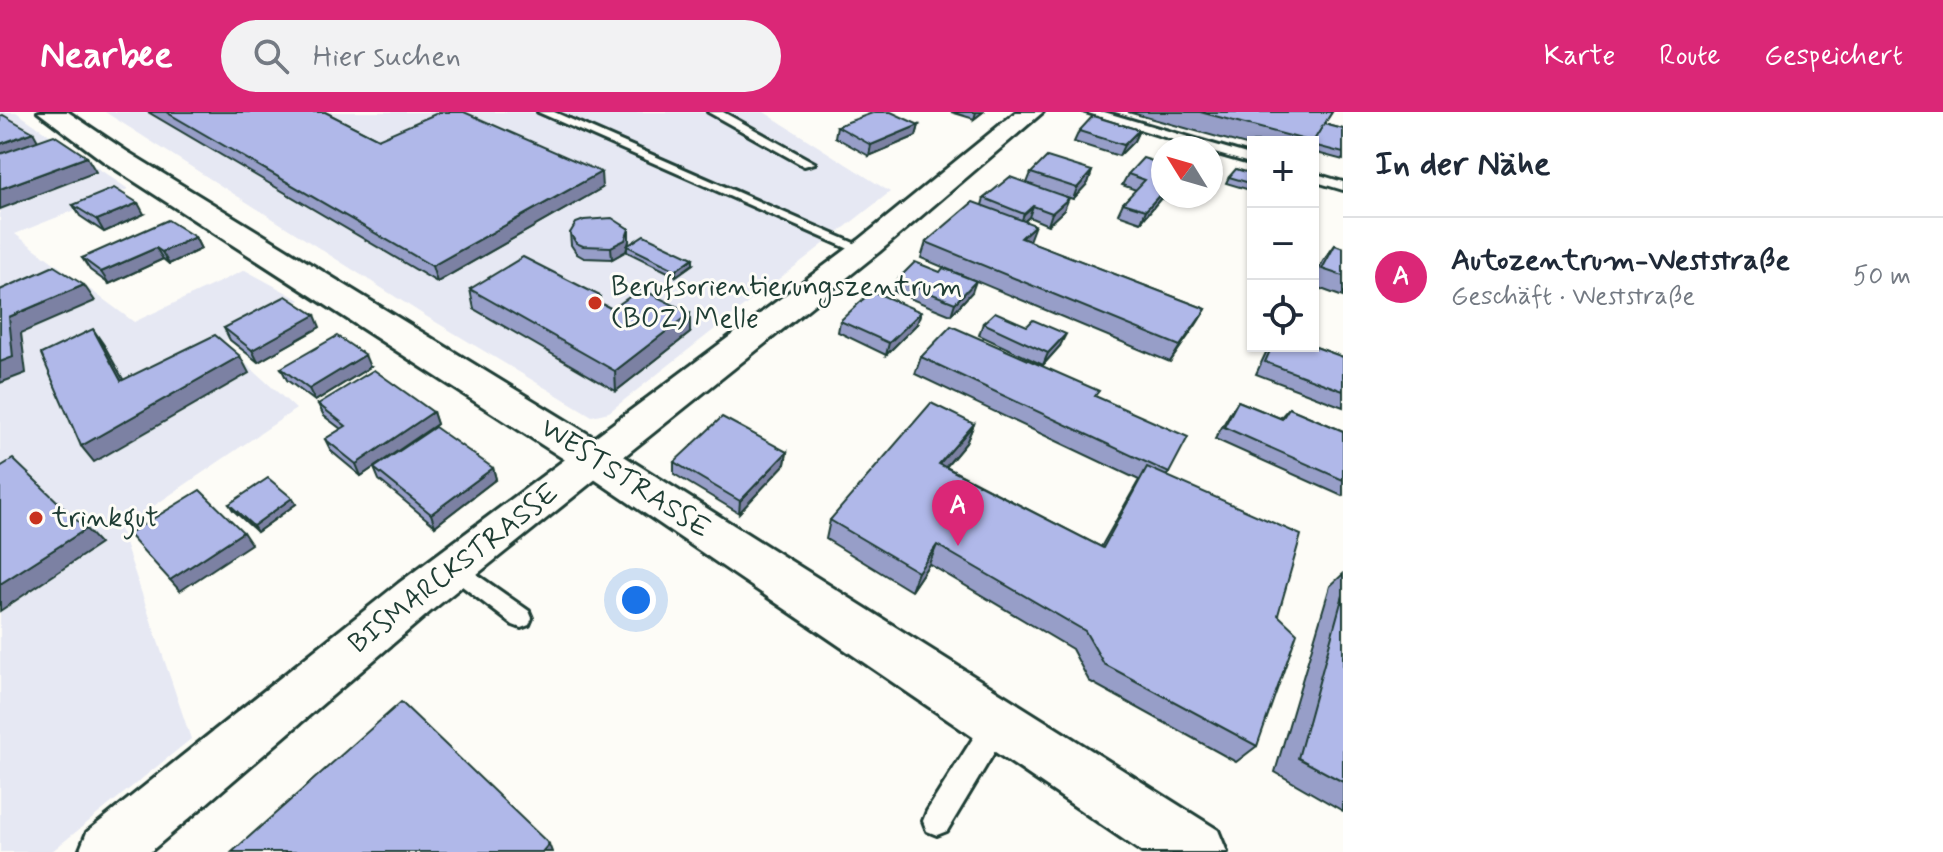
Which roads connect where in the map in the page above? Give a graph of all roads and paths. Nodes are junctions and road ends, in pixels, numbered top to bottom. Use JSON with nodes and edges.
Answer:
{"nodes":[{"id":1,"x":51,"y":112,"type":"edge"},
{"id":2,"x":544,"y":112,"type":"edge"},
{"id":3,"x":714,"y":112,"type":"edge"},
{"id":4,"x":1031,"y":112,"type":"edge"},
{"id":5,"x":1091,"y":112,"type":"edge"},
{"id":6,"x":1247,"y":158,"type":"edge"},
{"id":7,"x":809,"y":163,"type":"dead end"},
{"id":8,"x":1319,"y":179,"type":"edge"},
{"id":9,"x":1343,"y":186,"type":"edge"},
{"id":10,"x":863,"y":250,"type":"junction"},
{"id":11,"x":596,"y":459,"type":"junction"},
{"id":12,"x":453,"y":567,"type":"junction"},
{"id":13,"x":521,"y":618,"type":"dead end"},
{"id":14,"x":998,"y":722,"type":"junction"},
{"id":15,"x":937,"y":821,"type":"dead end"},
{"id":16,"x":107,"y":852,"type":"edge"},
{"id":17,"x":1196,"y":852,"type":"edge"}],
"edges":[{"from":1,"to":11,"type":"street","name":"WESTSTRASSE"},
{"from":2,"to":10,"type":"lane"},
{"from":3,"to":7,"type":"lane"},
{"from":4,"to":10,"type":"street","name":"BISMARCKSTRASSE"},
{"from":5,"to":6,"type":"lane"},
{"from":8,"to":9,"type":"lane"},
{"from":10,"to":11,"type":"street","name":"BISMARCKSTRASSE"},
{"from":11,"to":12,"type":"street","name":"BISMARCKSTRASSE"},
{"from":11,"to":14,"type":"street","name":"WESTSTRASSE"},
{"from":12,"to":13,"type":"lane"},
{"from":12,"to":16,"type":"street","name":"BISMARCKSTRASSE"},
{"from":14,"to":15,"type":"lane"},
{"from":14,"to":17,"type":"street","name":"WESTSTRASSE"}]}
